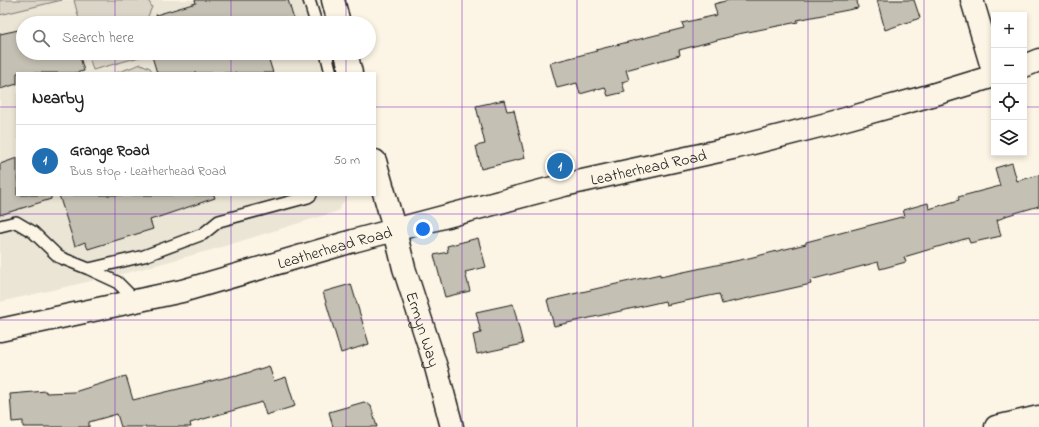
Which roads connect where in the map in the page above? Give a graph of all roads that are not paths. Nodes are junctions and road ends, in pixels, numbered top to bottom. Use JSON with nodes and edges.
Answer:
{"nodes":[{"id":1,"x":309,"y":0,"type":"edge"},
{"id":2,"x":333,"y":0,"type":"edge"},
{"id":3,"x":972,"y":0,"type":"edge"},
{"id":4,"x":314,"y":16,"type":"edge"},
{"id":5,"x":337,"y":16,"type":"edge"},
{"id":6,"x":328,"y":60,"type":"edge"},
{"id":7,"x":348,"y":60,"type":"edge"},
{"id":8,"x":1039,"y":60,"type":"edge"},
{"id":9,"x":991,"y":65,"type":"edge"},
{"id":10,"x":1027,"y":65,"type":"edge"},
{"id":11,"x":331,"y":72,"type":"edge"},
{"id":12,"x":351,"y":72,"type":"edge"},
{"id":13,"x":991,"y":76,"type":"edge"},
{"id":14,"x":376,"y":164,"type":"edge"},
{"id":15,"x":310,"y":196,"type":"edge"},
{"id":16,"x":0,"y":226,"type":"edge"},
{"id":17,"x":395,"y":231,"type":"junction"},
{"id":18,"x":89,"y":269,"type":"junction"},
{"id":19,"x":137,"y":302,"type":"junction"},
{"id":20,"x":0,"y":330,"type":"edge"},
{"id":21,"x":1039,"y":417,"type":"edge"},
{"id":22,"x":1001,"y":426,"type":"edge"},
{"id":23,"x":452,"y":427,"type":"edge"}],
"edges":[{"from":1,"to":4,"type":"lane"},
{"from":2,"to":5,"type":"main road"},
{"from":3,"to":9,"type":"main road"},
{"from":6,"to":11,"type":"lane"},
{"from":7,"to":12,"type":"main road"},
{"from":8,"to":10,"type":"main road"},
{"from":13,"to":17,"type":"main road","name":"Leatherhead Road"},
{"from":14,"to":17,"type":"main road","name":"Ermyn Way"},
{"from":15,"to":18,"type":"lane"},
{"from":16,"to":18,"type":"lane"},
{"from":17,"to":19,"type":"main road","name":"Leatherhead Road"},
{"from":17,"to":23,"type":"main road","name":"Ermyn Way"},
{"from":18,"to":19,"type":"lane"},
{"from":19,"to":20,"type":"main road","name":"Leatherhead Road"},
{"from":21,"to":22,"type":"main road"}]}
